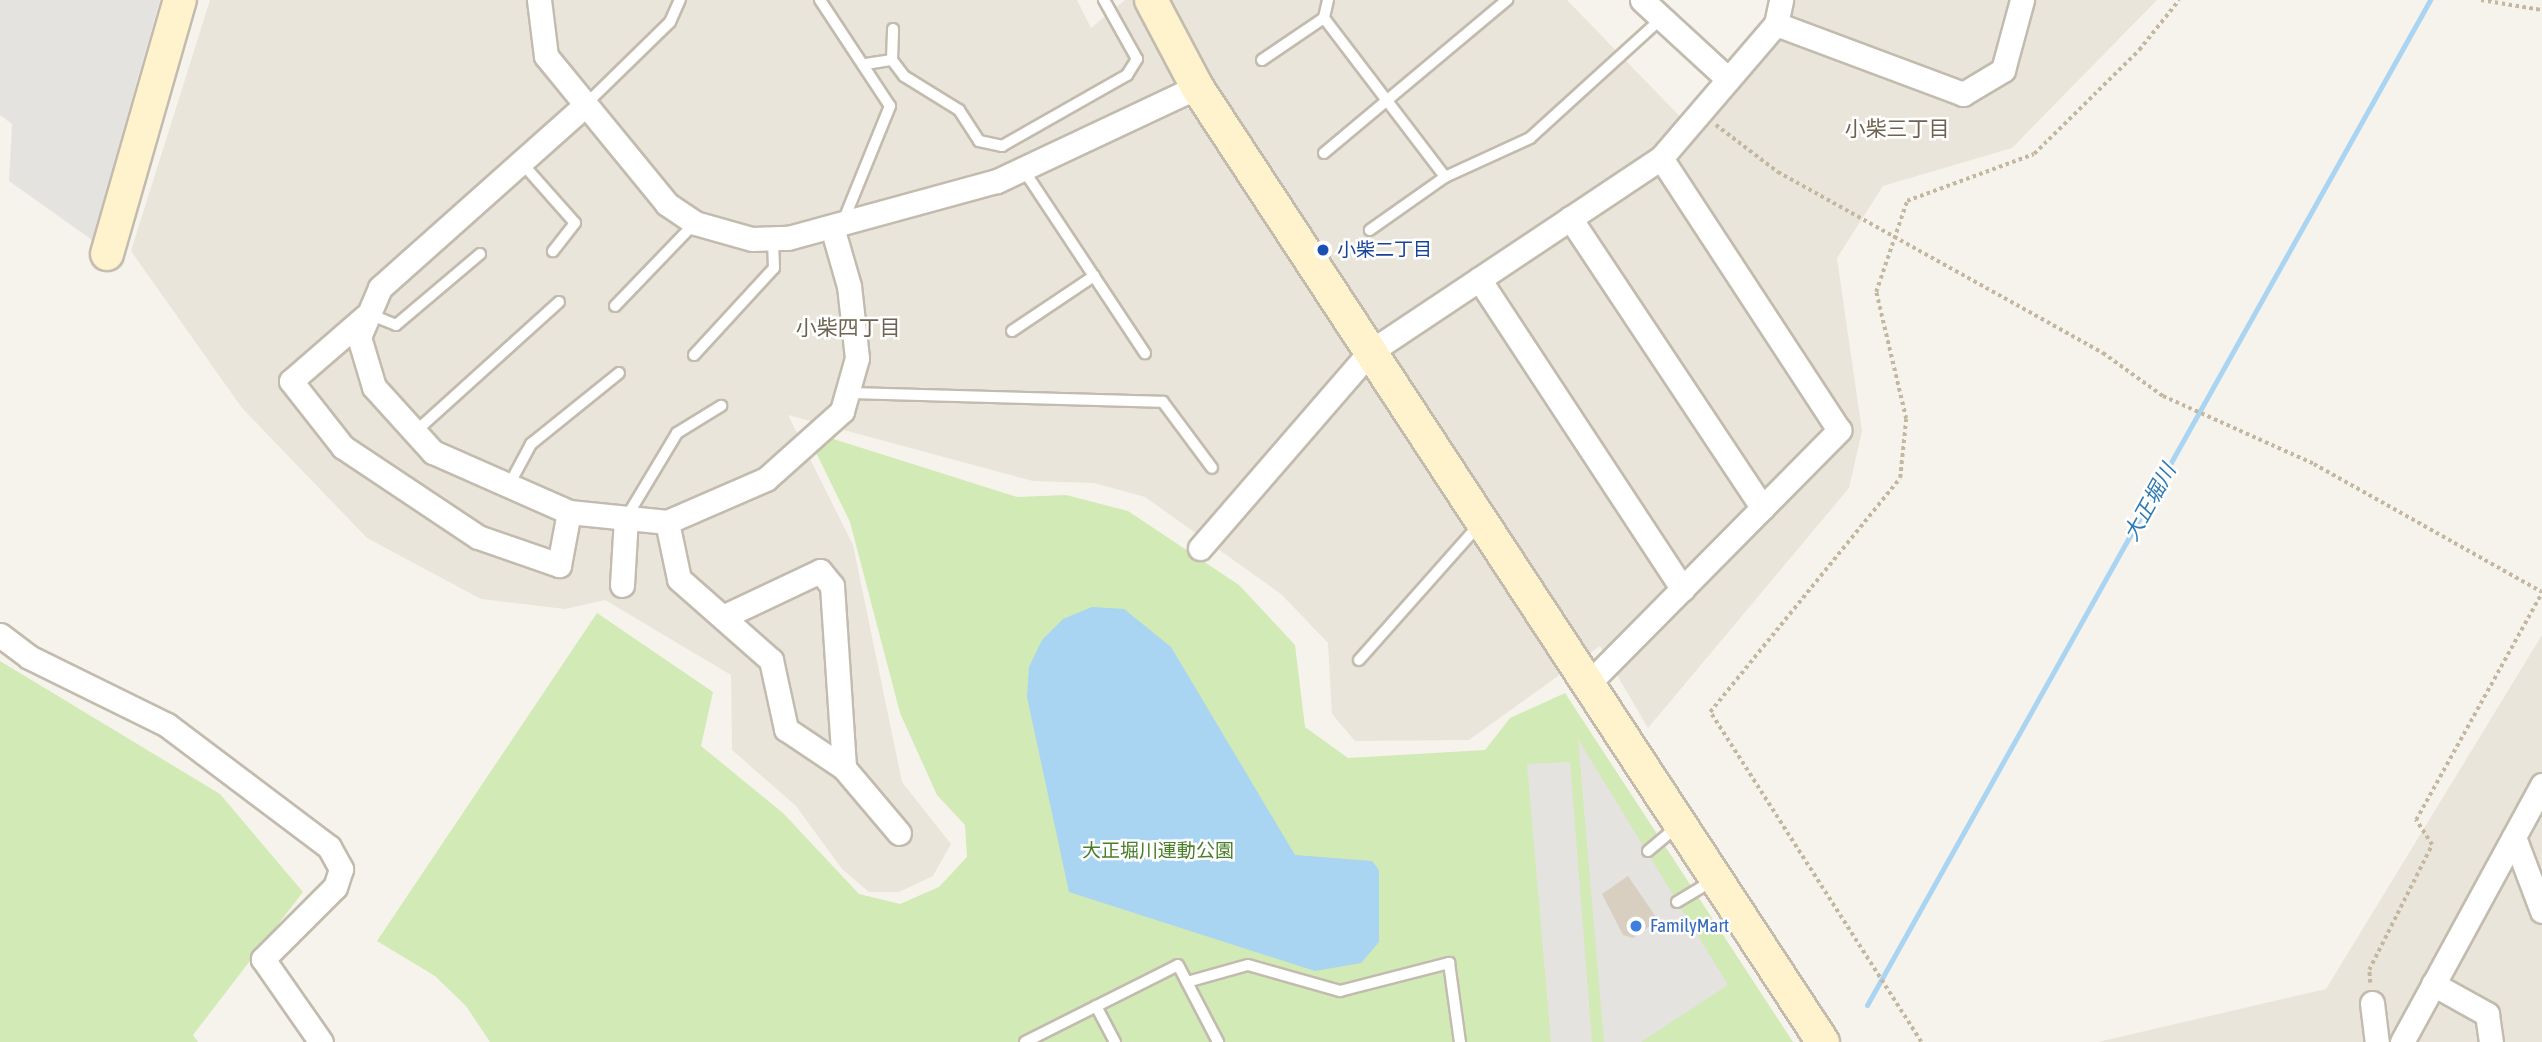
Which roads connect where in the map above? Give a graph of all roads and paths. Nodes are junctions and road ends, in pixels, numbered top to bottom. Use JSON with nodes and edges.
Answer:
{"nodes":[{"id":1,"x":180,"y":0,"type":"edge"},
{"id":2,"x":539,"y":0,"type":"edge"},
{"id":3,"x":680,"y":0,"type":"edge"},
{"id":4,"x":820,"y":0,"type":"edge"},
{"id":5,"x":1104,"y":0,"type":"edge"},
{"id":6,"x":1151,"y":0,"type":"edge"},
{"id":7,"x":1328,"y":0,"type":"edge"},
{"id":8,"x":1507,"y":0,"type":"edge"},
{"id":9,"x":1642,"y":0,"type":"edge"},
{"id":10,"x":1781,"y":0,"type":"edge"},
{"id":11,"x":2022,"y":0,"type":"edge"},
{"id":12,"x":2179,"y":0,"type":"edge"},
{"id":13,"x":2481,"y":0,"type":"edge"},
{"id":14,"x":2542,"y":10,"type":"edge"},
{"id":15,"x":1324,"y":18,"type":"junction"},
{"id":16,"x":1661,"y":19,"type":"junction"},
{"id":17,"x":1776,"y":24,"type":"junction"},
{"id":18,"x":893,"y":29,"type":"dead end"},
{"id":19,"x":892,"y":60,"type":"junction"},
{"id":20,"x":1262,"y":60,"type":"dead end"},
{"id":21,"x":866,"y":64,"type":"junction"},
{"id":22,"x":1728,"y":79,"type":"junction"},
{"id":23,"x":1198,"y":87,"type":"junction"},
{"id":24,"x":1389,"y":103,"type":"junction"},
{"id":25,"x":583,"y":107,"type":"junction"},
{"id":26,"x":1697,"y":112,"type":"junction"},
{"id":27,"x":1324,"y":153,"type":"dead end"},
{"id":28,"x":1661,"y":158,"type":"junction"},
{"id":29,"x":521,"y":162,"type":"junction"},
{"id":30,"x":1023,"y":169,"type":"junction"},
{"id":31,"x":1445,"y":177,"type":"junction"},
{"id":32,"x":1570,"y":218,"type":"junction"},
{"id":33,"x":695,"y":223,"type":"junction"},
{"id":34,"x":837,"y":226,"type":"junction"},
{"id":35,"x":1370,"y":230,"type":"dead end"},
{"id":36,"x":1890,"y":232,"type":"junction"},
{"id":37,"x":774,"y":239,"type":"junction"},
{"id":38,"x":553,"y":251,"type":"dead end"},
{"id":39,"x":107,"y":254,"type":"dead end"},
{"id":40,"x":480,"y":254,"type":"dead end"},
{"id":41,"x":1094,"y":276,"type":"junction"},
{"id":42,"x":1479,"y":279,"type":"junction"},
{"id":43,"x":559,"y":302,"type":"dead end"},
{"id":44,"x":615,"y":306,"type":"dead end"},
{"id":45,"x":369,"y":314,"type":"junction"},
{"id":46,"x":1012,"y":331,"type":"dead end"},
{"id":47,"x":1370,"y":352,"type":"junction"},
{"id":48,"x":1145,"y":353,"type":"dead end"},
{"id":49,"x":694,"y":355,"type":"dead end"},
{"id":50,"x":619,"y":373,"type":"dead end"},
{"id":51,"x":847,"y":393,"type":"junction"},
{"id":52,"x":721,"y":406,"type":"dead end"},
{"id":53,"x":415,"y":432,"type":"junction"},
{"id":54,"x":1212,"y":468,"type":"dead end"},
{"id":55,"x":509,"y":485,"type":"junction"},
{"id":56,"x":1763,"y":508,"type":"junction"},
{"id":57,"x":569,"y":512,"type":"junction"},
{"id":58,"x":626,"y":518,"type":"junction"},
{"id":59,"x":667,"y":522,"type":"junction"},
{"id":60,"x":1481,"y":523,"type":"junction"},
{"id":61,"x":1200,"y":548,"type":"dead end"},
{"id":62,"x":622,"y":585,"type":"dead end"},
{"id":63,"x":1683,"y":589,"type":"junction"},
{"id":64,"x":2542,"y":592,"type":"edge"},
{"id":65,"x":725,"y":616,"type":"junction"},
{"id":66,"x":0,"y":635,"type":"edge"},
{"id":67,"x":1359,"y":660,"type":"dead end"},
{"id":68,"x":1587,"y":685,"type":"junction"},
{"id":69,"x":844,"y":768,"type":"junction"},
{"id":70,"x":2542,"y":785,"type":"edge"},
{"id":71,"x":1679,"y":826,"type":"junction"},
{"id":72,"x":899,"y":833,"type":"dead end"},
{"id":73,"x":2514,"y":836,"type":"junction"},
{"id":74,"x":1647,"y":850,"type":"dead end"},
{"id":75,"x":1715,"y":879,"type":"junction"},
{"id":76,"x":1678,"y":902,"type":"dead end"},
{"id":77,"x":2542,"y":911,"type":"edge"},
{"id":78,"x":1187,"y":982,"type":"junction"},
{"id":79,"x":2433,"y":984,"type":"junction"},
{"id":80,"x":2372,"y":1003,"type":"joint"},
{"id":81,"x":1096,"y":1006,"type":"junction"},
{"id":82,"x":321,"y":1042,"type":"edge"},
{"id":83,"x":1025,"y":1042,"type":"edge"},
{"id":84,"x":1115,"y":1042,"type":"edge"},
{"id":85,"x":1218,"y":1042,"type":"edge"},
{"id":86,"x":1460,"y":1042,"type":"edge"},
{"id":87,"x":1823,"y":1042,"type":"edge"},
{"id":88,"x":1920,"y":1042,"type":"edge"},
{"id":89,"x":2377,"y":1042,"type":"edge"},
{"id":90,"x":2402,"y":1042,"type":"edge"},
{"id":91,"x":2491,"y":1042,"type":"edge"}],
"edges":[{"from":1,"to":39,"type":"street"},
{"from":2,"to":25,"type":"street"},
{"from":3,"to":25,"type":"lane"},
{"from":4,"to":21,"type":"lane"},
{"from":5,"to":19,"type":"lane"},
{"from":6,"to":23,"type":"street"},
{"from":7,"to":15,"type":"lane"},
{"from":8,"to":24,"type":"lane"},
{"from":9,"to":16,"type":"street"},
{"from":10,"to":17,"type":"street"},
{"from":11,"to":17,"type":"street"},
{"from":12,"to":36,"type":"path"},
{"from":13,"to":14,"type":"path"},
{"from":15,"to":20,"type":"lane"},
{"from":15,"to":24,"type":"lane"},
{"from":16,"to":22,"type":"street"},
{"from":16,"to":31,"type":"lane"},
{"from":17,"to":22,"type":"street"},
{"from":18,"to":19,"type":"lane"},
{"from":19,"to":21,"type":"lane"},
{"from":21,"to":34,"type":"lane"},
{"from":22,"to":26,"type":"street"},
{"from":23,"to":30,"type":"street"},
{"from":23,"to":47,"type":"street"},
{"from":24,"to":27,"type":"lane"},
{"from":24,"to":31,"type":"lane"},
{"from":25,"to":29,"type":"street"},
{"from":25,"to":33,"type":"street"},
{"from":26,"to":28,"type":"street"},
{"from":26,"to":36,"type":"path"},
{"from":28,"to":32,"type":"street"},
{"from":28,"to":56,"type":"street"},
{"from":29,"to":38,"type":"lane"},
{"from":29,"to":45,"type":"street"},
{"from":30,"to":34,"type":"street"},
{"from":30,"to":41,"type":"lane"},
{"from":31,"to":35,"type":"lane"},
{"from":32,"to":42,"type":"street"},
{"from":32,"to":56,"type":"street"},
{"from":33,"to":37,"type":"street"},
{"from":33,"to":44,"type":"lane"},
{"from":34,"to":37,"type":"street"},
{"from":34,"to":51,"type":"street"},
{"from":36,"to":64,"type":"path"},
{"from":36,"to":88,"type":"path"},
{"from":37,"to":49,"type":"lane"},
{"from":40,"to":45,"type":"lane"},
{"from":41,"to":46,"type":"lane"},
{"from":41,"to":48,"type":"lane"},
{"from":42,"to":47,"type":"street"},
{"from":42,"to":63,"type":"street"},
{"from":43,"to":53,"type":"lane"},
{"from":45,"to":53,"type":"street"},
{"from":45,"to":57,"type":"street"},
{"from":47,"to":60,"type":"street"},
{"from":47,"to":61,"type":"street"},
{"from":50,"to":55,"type":"lane"},
{"from":51,"to":54,"type":"lane"},
{"from":51,"to":59,"type":"street"},
{"from":52,"to":58,"type":"lane"},
{"from":53,"to":55,"type":"street"},
{"from":55,"to":57,"type":"street"},
{"from":56,"to":63,"type":"street"},
{"from":57,"to":58,"type":"street"},
{"from":58,"to":59,"type":"street"},
{"from":58,"to":62,"type":"street"},
{"from":59,"to":65,"type":"street"},
{"from":60,"to":67,"type":"lane"},
{"from":60,"to":68,"type":"street"},
{"from":63,"to":68,"type":"street"},
{"from":64,"to":80,"type":"path"},
{"from":65,"to":69,"type":"street"},
{"from":65,"to":69,"type":"street"},
{"from":66,"to":82,"type":"street"},
{"from":68,"to":71,"type":"street"},
{"from":69,"to":72,"type":"street"},
{"from":70,"to":73,"type":"street"},
{"from":71,"to":74,"type":"lane"},
{"from":71,"to":75,"type":"street"},
{"from":73,"to":77,"type":"street"},
{"from":73,"to":79,"type":"street"},
{"from":75,"to":76,"type":"lane"},
{"from":75,"to":87,"type":"street"},
{"from":78,"to":81,"type":"lane"},
{"from":78,"to":85,"type":"lane"},
{"from":78,"to":86,"type":"lane"},
{"from":79,"to":90,"type":"street"},
{"from":79,"to":91,"type":"street"},
{"from":80,"to":89,"type":"street"},
{"from":81,"to":83,"type":"lane"},
{"from":81,"to":84,"type":"lane"}]}
